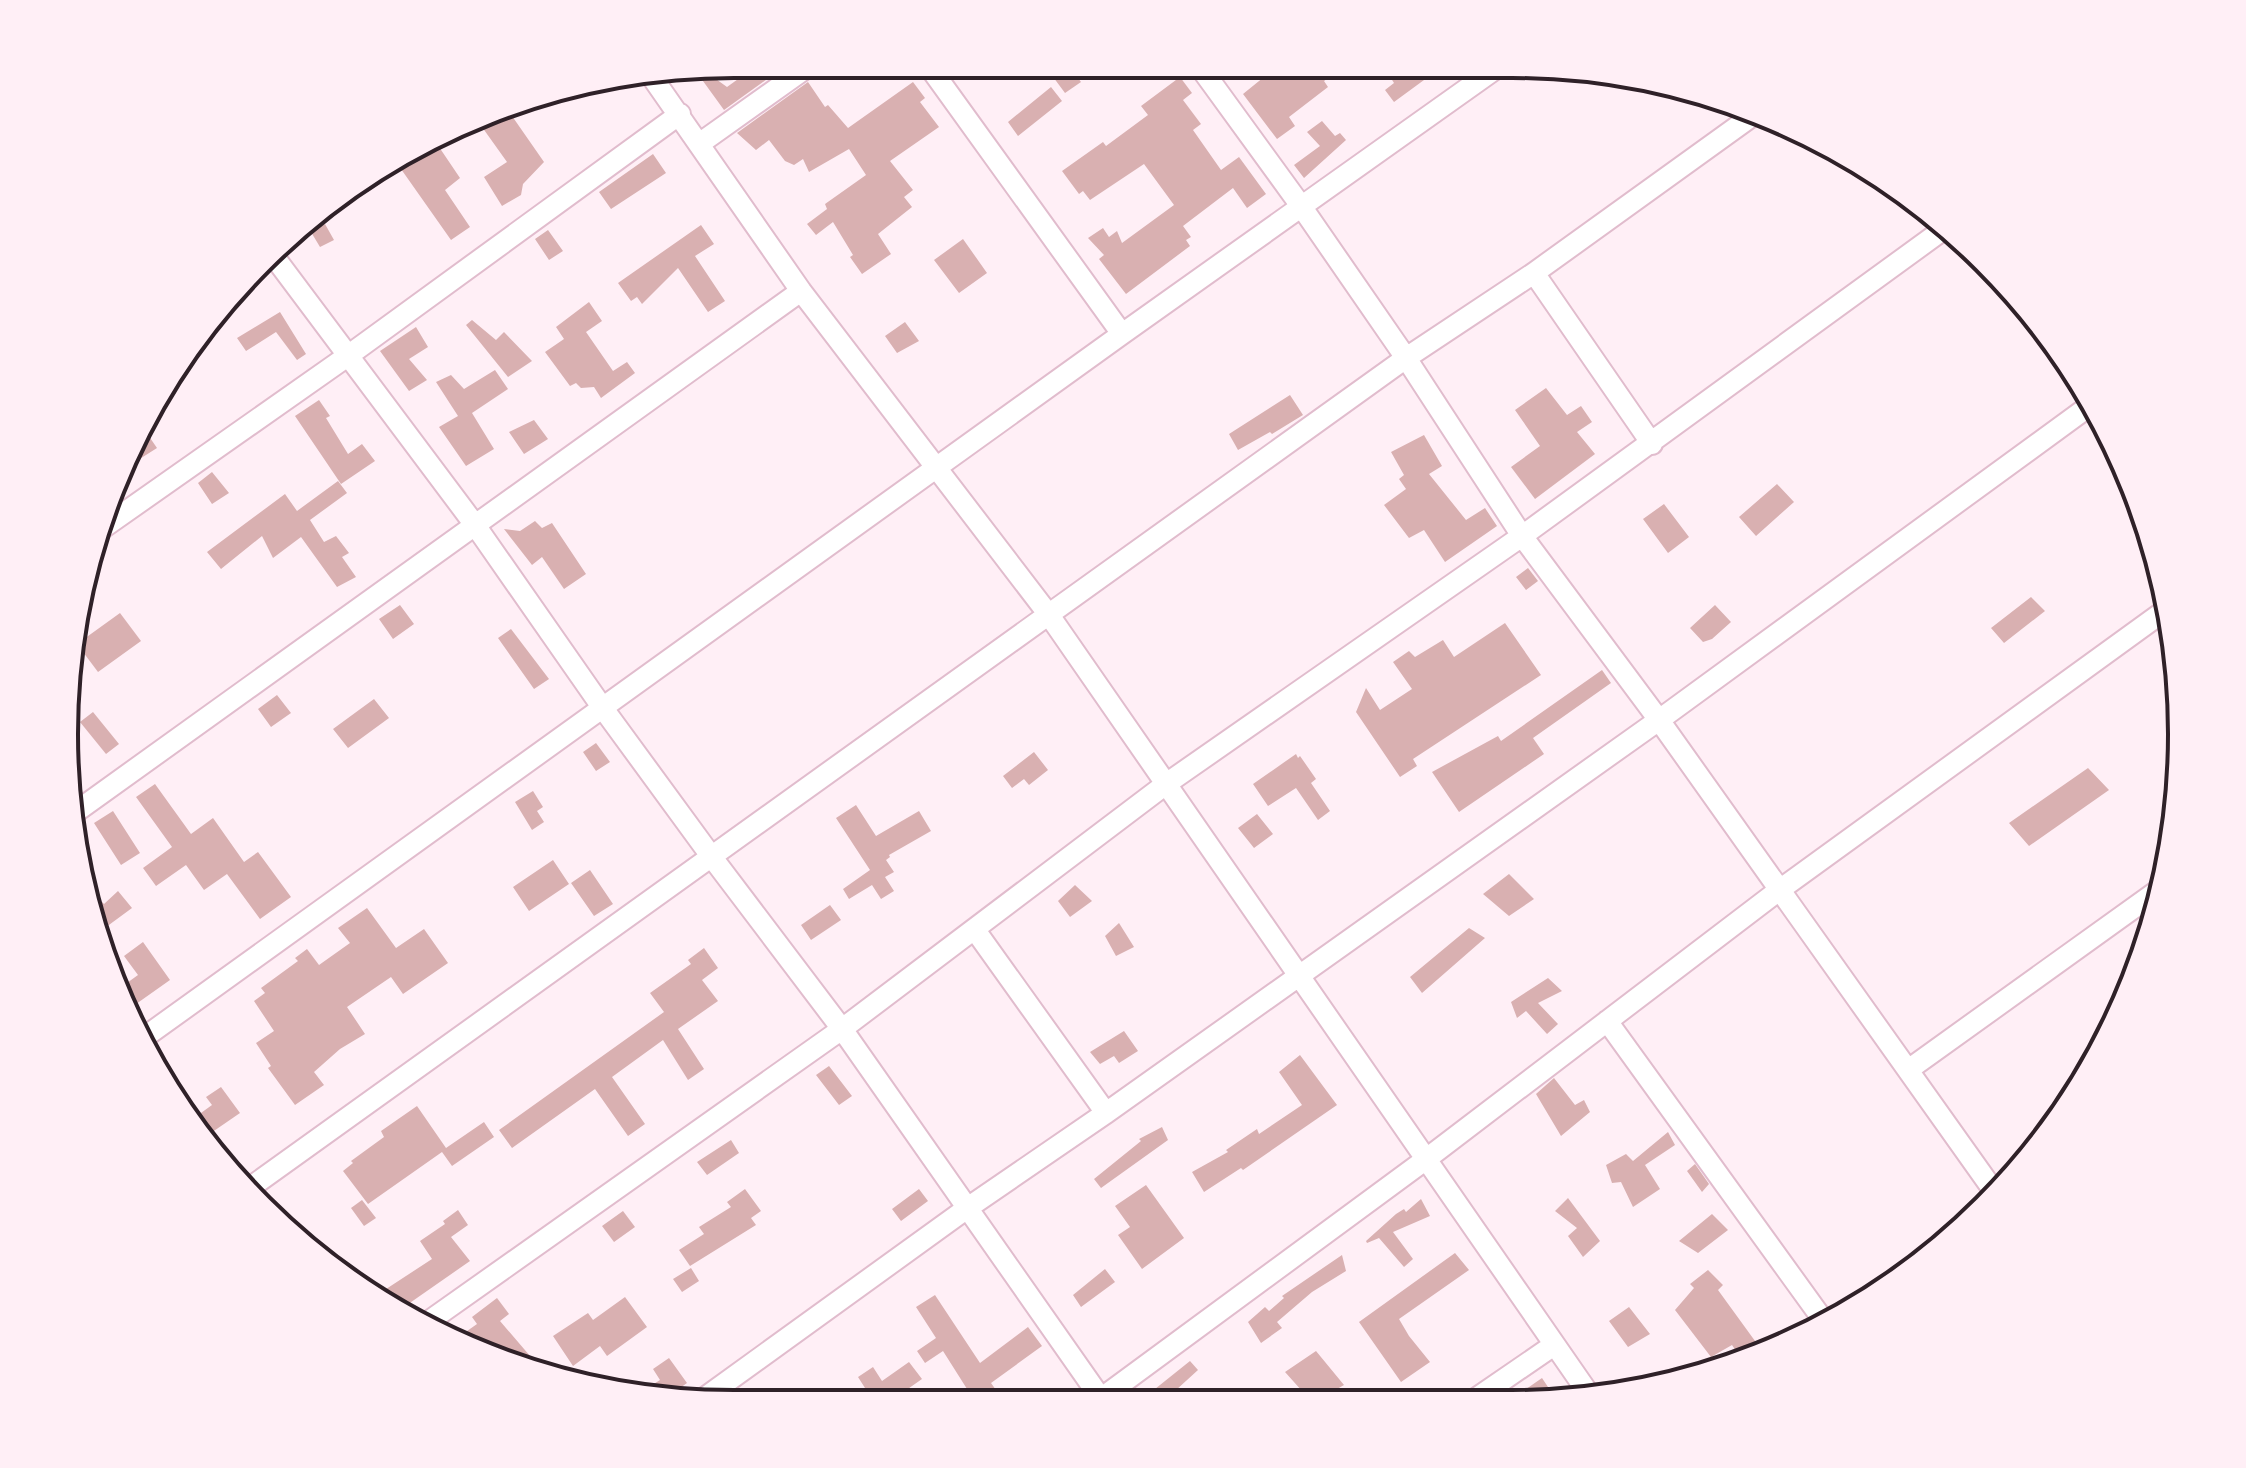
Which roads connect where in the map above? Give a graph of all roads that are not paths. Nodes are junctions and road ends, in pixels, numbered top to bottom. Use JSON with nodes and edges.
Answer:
{"nodes":[{"id":1,"x":792,"y":78,"type":"edge"},
{"id":2,"x":937,"y":78,"type":"edge"},
{"id":3,"x":1208,"y":78,"type":"edge"},
{"id":4,"x":1482,"y":78,"type":"edge"},
{"id":5,"x":657,"y":83,"type":"edge"},
{"id":6,"x":680,"y":114,"type":"junction"},
{"id":7,"x":1745,"y":121,"type":"edge"},
{"id":8,"x":699,"y":144,"type":"junction"},
{"id":9,"x":1301,"y":206,"type":"junction"},
{"id":10,"x":1937,"y":234,"type":"edge"},
{"id":11,"x":278,"y":262,"type":"edge"},
{"id":12,"x":1534,"y":273,"type":"junction"},
{"id":13,"x":801,"y":291,"type":"junction"},
{"id":14,"x":1122,"y":334,"type":"junction"},
{"id":15,"x":349,"y":355,"type":"junction"},
{"id":16,"x":1406,"y":358,"type":"junction"},
{"id":17,"x":2083,"y":411,"type":"edge"},
{"id":18,"x":1652,"y":444,"type":"junction"},
{"id":19,"x":935,"y":468,"type":"junction"},
{"id":20,"x":114,"y":520,"type":"edge"},
{"id":21,"x":475,"y":525,"type":"junction"},
{"id":22,"x":1522,"y":536,"type":"junction"},
{"id":23,"x":1049,"y":615,"type":"junction"},
{"id":24,"x":2157,"y":616,"type":"edge"},
{"id":25,"x":602,"y":707,"type":"junction"},
{"id":26,"x":1659,"y":720,"type":"junction"},
{"id":27,"x":1166,"y":784,"type":"junction"},
{"id":28,"x":82,"y":807,"type":"edge"},
{"id":29,"x":711,"y":856,"type":"junction"},
{"id":30,"x":1778,"y":891,"type":"junction"},
{"id":31,"x":2147,"y":898,"type":"edge"},
{"id":32,"x":975,"y":930,"type":"junction"},
{"id":33,"x":1298,"y":976,"type":"junction"},
{"id":34,"x":1607,"y":1021,"type":"junction"},
{"id":35,"x":842,"y":1029,"type":"junction"},
{"id":36,"x":151,"y":1033,"type":"edge"},
{"id":37,"x":1908,"y":1070,"type":"junction"},
{"id":38,"x":1106,"y":1113,"type":"junction"},
{"id":39,"x":1425,"y":1160,"type":"junction"},
{"id":40,"x":256,"y":1183,"type":"edge"},
{"id":41,"x":1989,"y":1184,"type":"edge"},
{"id":42,"x":966,"y":1209,"type":"junction"},
{"id":43,"x":1818,"y":1313,"type":"edge"},
{"id":44,"x":435,"y":1317,"type":"edge"},
{"id":45,"x":1554,"y":1345,"type":"junction"},
{"id":46,"x":1583,"y":1386,"type":"edge"},
{"id":47,"x":716,"y":1390,"type":"edge"},
{"id":48,"x":1094,"y":1390,"type":"edge"},
{"id":49,"x":1114,"y":1390,"type":"edge"},
{"id":50,"x":1488,"y":1390,"type":"edge"}],
"edges":[{"from":1,"to":8,"type":"street"},
{"from":2,"to":14,"type":"street"},
{"from":3,"to":9,"type":"street"},
{"from":4,"to":9,"type":"street"},
{"from":5,"to":6,"type":"street"},
{"from":6,"to":8,"type":"street"},
{"from":6,"to":15,"type":"street"},
{"from":7,"to":12,"type":"street"},
{"from":8,"to":13,"type":"street"},
{"from":9,"to":14,"type":"street"},
{"from":9,"to":16,"type":"street"},
{"from":10,"to":18,"type":"street"},
{"from":11,"to":15,"type":"street"},
{"from":12,"to":16,"type":"street"},
{"from":12,"to":18,"type":"street"},
{"from":13,"to":19,"type":"street"},
{"from":13,"to":21,"type":"street"},
{"from":14,"to":19,"type":"street"},
{"from":15,"to":20,"type":"street"},
{"from":15,"to":21,"type":"street"},
{"from":16,"to":22,"type":"street"},
{"from":16,"to":23,"type":"street"},
{"from":17,"to":26,"type":"street"},
{"from":18,"to":22,"type":"street"},
{"from":19,"to":23,"type":"street"},
{"from":19,"to":25,"type":"street"},
{"from":21,"to":25,"type":"street"},
{"from":21,"to":28,"type":"street"},
{"from":22,"to":26,"type":"street"},
{"from":22,"to":27,"type":"street"},
{"from":23,"to":27,"type":"street"},
{"from":23,"to":29,"type":"street"},
{"from":24,"to":30,"type":"street"},
{"from":25,"to":29,"type":"street"},
{"from":25,"to":36,"type":"street"},
{"from":26,"to":30,"type":"street"},
{"from":26,"to":33,"type":"street"},
{"from":27,"to":32,"type":"street"},
{"from":27,"to":33,"type":"street"},
{"from":29,"to":35,"type":"street"},
{"from":29,"to":40,"type":"street"},
{"from":30,"to":34,"type":"street"},
{"from":30,"to":37,"type":"street"},
{"from":31,"to":37,"type":"street"},
{"from":32,"to":35,"type":"street"},
{"from":32,"to":38,"type":"street"},
{"from":33,"to":38,"type":"street"},
{"from":33,"to":39,"type":"street"},
{"from":34,"to":39,"type":"street"},
{"from":34,"to":43,"type":"street"},
{"from":35,"to":42,"type":"street"},
{"from":35,"to":44,"type":"street"},
{"from":37,"to":41,"type":"street"},
{"from":38,"to":42,"type":"street"},
{"from":39,"to":45,"type":"street"},
{"from":39,"to":49,"type":"street"},
{"from":42,"to":47,"type":"street"},
{"from":42,"to":48,"type":"street"},
{"from":45,"to":46,"type":"street"},
{"from":45,"to":50,"type":"street"}]}
